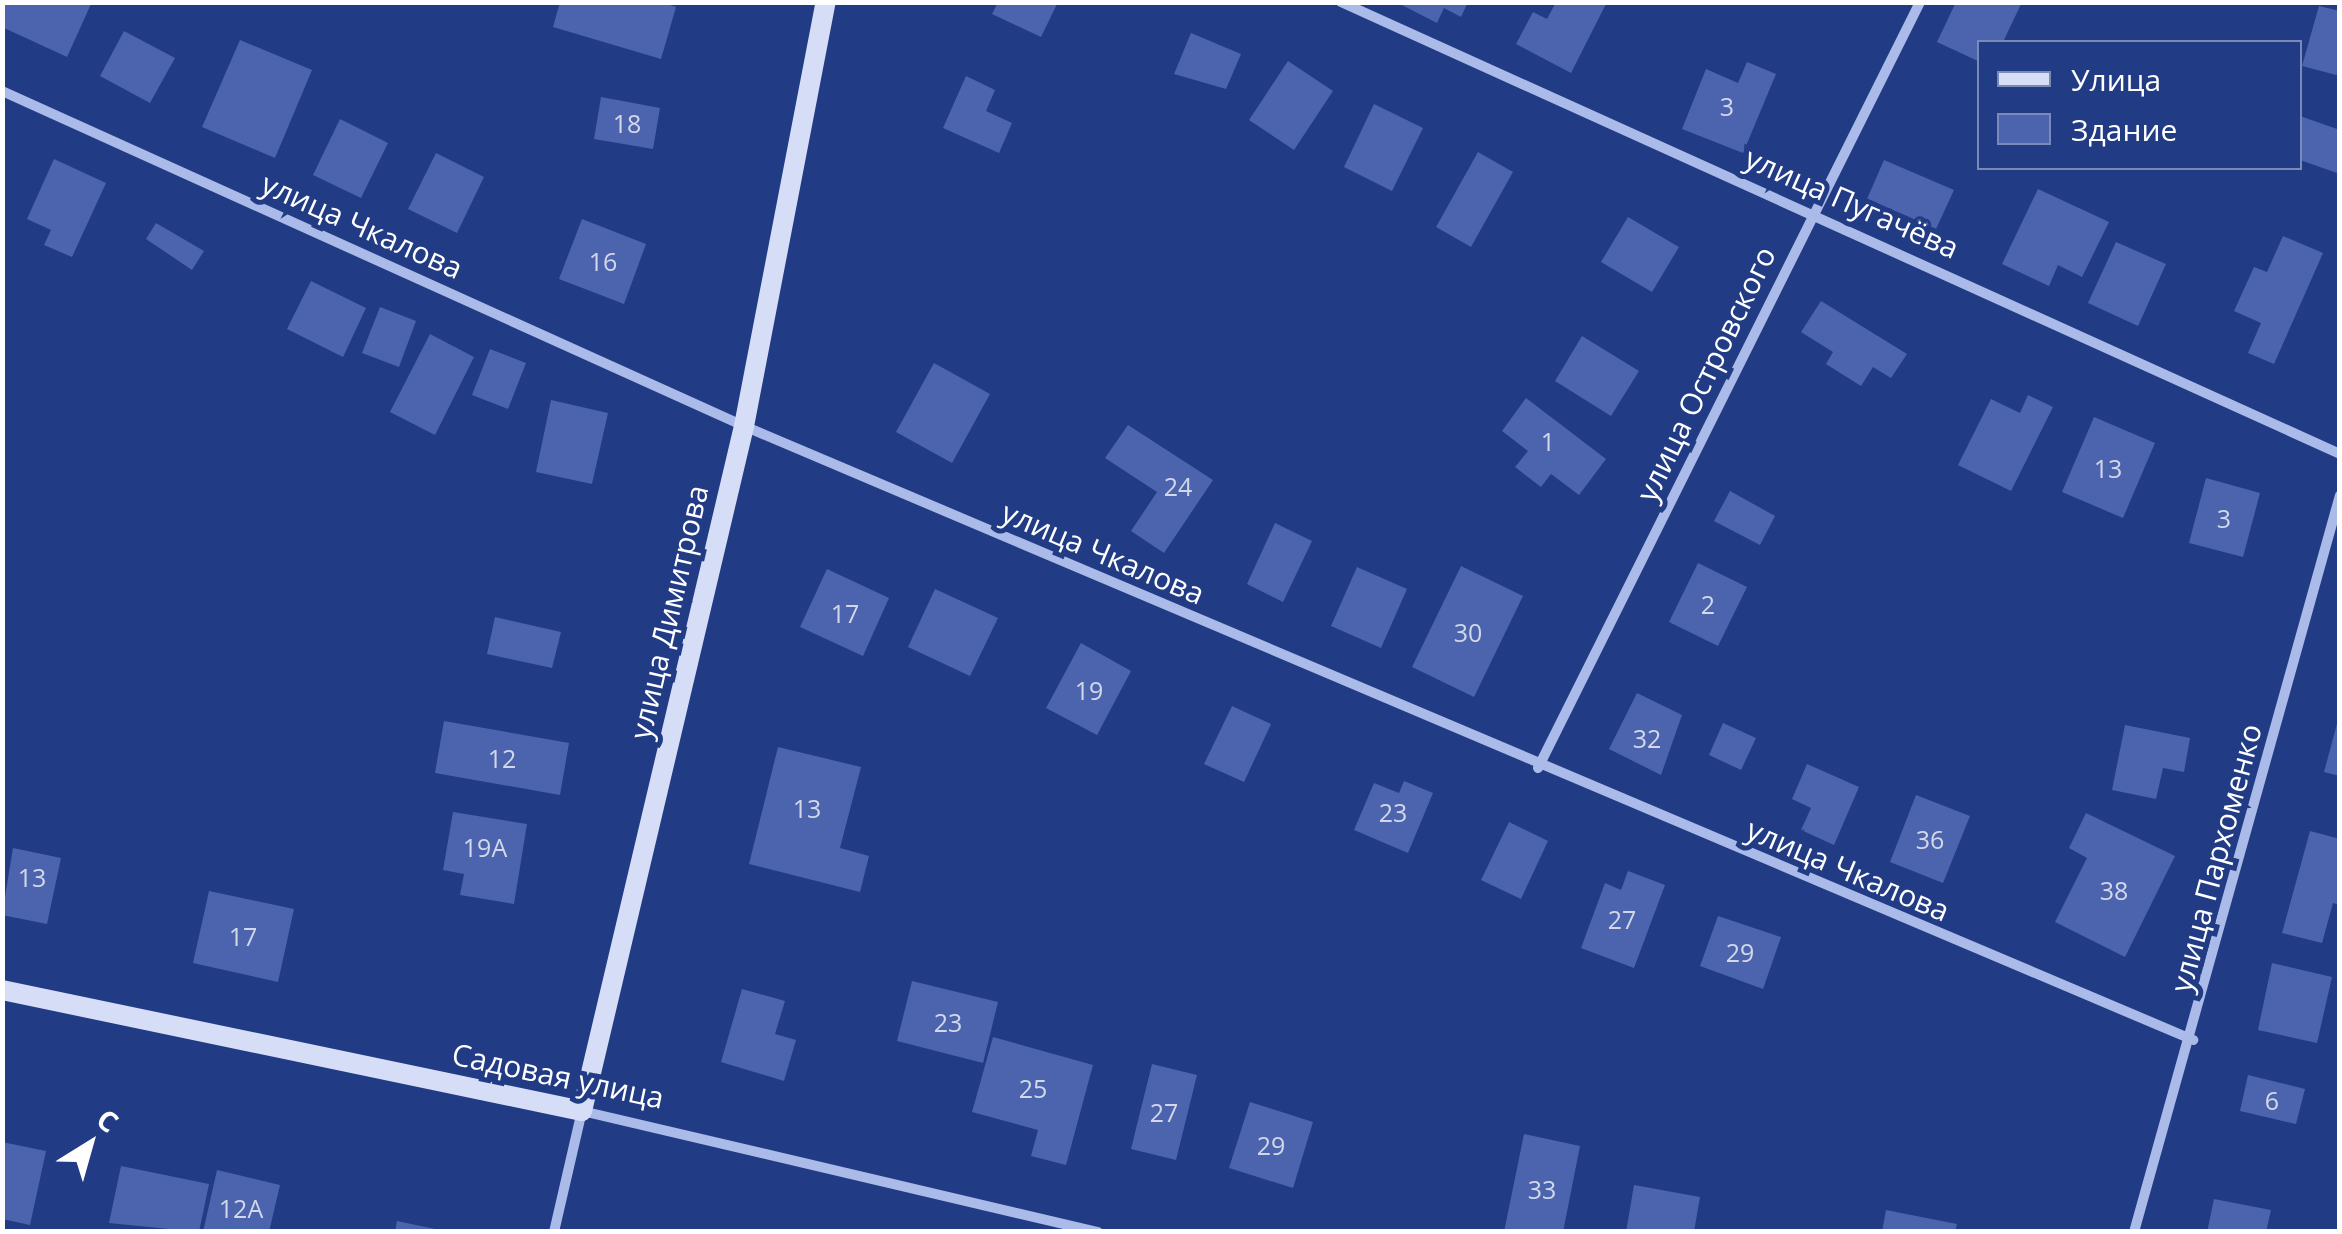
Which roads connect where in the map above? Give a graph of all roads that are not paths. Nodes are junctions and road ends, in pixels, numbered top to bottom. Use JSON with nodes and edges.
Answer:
{"nodes":[{"id":1,"x":826,"y":2,"type":"edge"},
{"id":2,"x":1341,"y":2,"type":"edge"},
{"id":3,"x":1920,"y":2,"type":"edge"},
{"id":4,"x":2,"y":91,"type":"edge"},
{"id":5,"x":1814,"y":212,"type":"junction"},
{"id":6,"x":744,"y":426,"type":"junction"},
{"id":7,"x":2340,"y":454,"type":"edge"},
{"id":8,"x":2340,"y":495,"type":"edge"},
{"id":9,"x":1538,"y":768,"type":"junction"},
{"id":10,"x":2,"y":990,"type":"edge"},
{"id":11,"x":2192,"y":1040,"type":"junction"},
{"id":12,"x":582,"y":1111,"type":"junction"},
{"id":13,"x":554,"y":1232,"type":"edge"},
{"id":14,"x":1098,"y":1232,"type":"edge"},
{"id":15,"x":2134,"y":1232,"type":"edge"}],
"edges":[{"from":1,"to":6,"type":"street","name":"улица Димитрова"},
{"from":2,"to":5,"type":"street","name":"улица Пугачёва"},
{"from":3,"to":5,"type":"street","name":"улица Островского"},
{"from":4,"to":6,"type":"street","name":"улица Чкалова"},
{"from":5,"to":7,"type":"street","name":"улица Пугачёва"},
{"from":5,"to":9,"type":"street","name":"улица Островского"},
{"from":6,"to":9,"type":"street","name":"улица Чкалова"},
{"from":6,"to":12,"type":"street","name":"улица Димитрова"},
{"from":8,"to":11,"type":"street","name":"улица Пархоменко"},
{"from":9,"to":11,"type":"street","name":"улица Чкалова"},
{"from":10,"to":12,"type":"street","name":"Садовая улица"},
{"from":11,"to":15,"type":"street","name":"улица Пархоменко"},
{"from":12,"to":13,"type":"street","name":"улица Димитрова"},
{"from":12,"to":14,"type":"street","name":"Садовая улица"}]}
